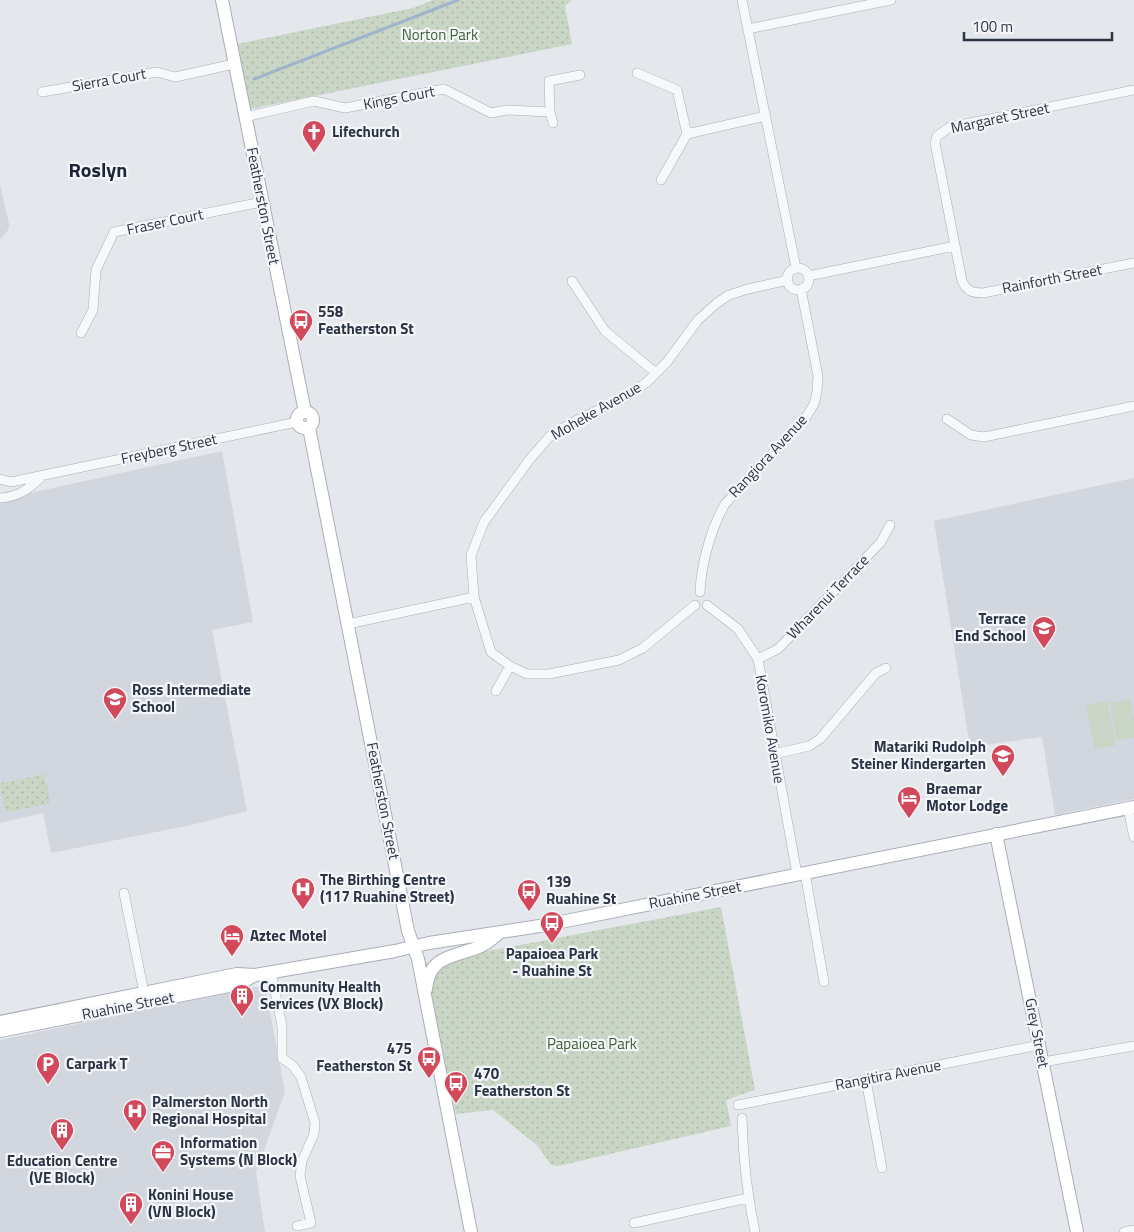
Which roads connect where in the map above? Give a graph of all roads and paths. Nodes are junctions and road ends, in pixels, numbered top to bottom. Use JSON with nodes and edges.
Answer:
{"nodes":[{"id":1,"x":222,"y":0,"type":"edge"},
{"id":2,"x":742,"y":0,"type":"edge"},
{"id":3,"x":891,"y":0,"type":"edge"},
{"id":4,"x":748,"y":29,"type":"junction"},
{"id":5,"x":234,"y":64,"type":"junction"},
{"id":6,"x":637,"y":73,"type":"dead end"},
{"id":7,"x":580,"y":75,"type":"dead end"},
{"id":8,"x":1134,"y":90,"type":"edge"},
{"id":9,"x":42,"y":92,"type":"dead end"},
{"id":10,"x":550,"y":112,"type":"junction"},
{"id":11,"x":766,"y":116,"type":"junction"},
{"id":12,"x":245,"y":117,"type":"junction"},
{"id":13,"x":553,"y":123,"type":"dead end"},
{"id":14,"x":687,"y":134,"type":"junction"},
{"id":15,"x":662,"y":180,"type":"dead end"},
{"id":16,"x":262,"y":202,"type":"junction"},
{"id":17,"x":955,"y":246,"type":"junction"},
{"id":18,"x":1134,"y":263,"type":"edge"},
{"id":19,"x":796,"y":268,"type":"junction"},
{"id":20,"x":808,"y":276,"type":"junction"},
{"id":21,"x":788,"y":280,"type":"junction"},
{"id":22,"x":572,"y":281,"type":"dead end"},
{"id":23,"x":801,"y":289,"type":"junction"},
{"id":24,"x":969,"y":291,"type":"joint"},
{"id":25,"x":81,"y":333,"type":"dead end"},
{"id":26,"x":656,"y":373,"type":"junction"},
{"id":27,"x":1134,"y":406,"type":"edge"},
{"id":28,"x":947,"y":419,"type":"dead end"},
{"id":29,"x":304,"y":421,"type":"junction"},
{"id":30,"x":42,"y":476,"type":"junction"},
{"id":31,"x":0,"y":479,"type":"edge"},
{"id":32,"x":0,"y":498,"type":"edge"},
{"id":33,"x":890,"y":525,"type":"dead end"},
{"id":34,"x":700,"y":592,"type":"junction"},
{"id":35,"x":474,"y":598,"type":"junction"},
{"id":36,"x":695,"y":605,"type":"junction"},
{"id":37,"x":707,"y":605,"type":"junction"},
{"id":38,"x":348,"y":624,"type":"junction"},
{"id":39,"x":758,"y":659,"type":"junction"},
{"id":40,"x":510,"y":666,"type":"junction"},
{"id":41,"x":886,"y":668,"type":"dead end"},
{"id":42,"x":496,"y":691,"type":"dead end"},
{"id":43,"x":774,"y":754,"type":"junction"},
{"id":44,"x":1131,"y":808,"type":"edge"},
{"id":45,"x":996,"y":834,"type":"junction"},
{"id":46,"x":1134,"y":837,"type":"edge"},
{"id":47,"x":801,"y":873,"type":"junction"},
{"id":48,"x":124,"y":893,"type":"dead end"},
{"id":49,"x":502,"y":931,"type":"junction"},
{"id":50,"x":412,"y":947,"type":"junction"},
{"id":51,"x":271,"y":972,"type":"junction"},
{"id":52,"x":255,"y":975,"type":"junction"},
{"id":53,"x":824,"y":982,"type":"dead end"},
{"id":54,"x":144,"y":993,"type":"junction"},
{"id":55,"x":425,"y":994,"type":"junction"},
{"id":56,"x":0,"y":1022,"type":"edge"},
{"id":57,"x":0,"y":1031,"type":"edge"},
{"id":58,"x":1040,"y":1045,"type":"junction"},
{"id":59,"x":1134,"y":1046,"type":"edge"},
{"id":60,"x":1043,"y":1062,"type":"junction"},
{"id":61,"x":866,"y":1080,"type":"junction"},
{"id":62,"x":738,"y":1106,"type":"dead end"},
{"id":63,"x":742,"y":1118,"type":"dead end"},
{"id":64,"x":882,"y":1168,"type":"dead end"},
{"id":65,"x":748,"y":1198,"type":"junction"},
{"id":66,"x":634,"y":1223,"type":"dead end"},
{"id":67,"x":297,"y":1226,"type":"dead end"},
{"id":68,"x":1134,"y":1230,"type":"edge"},
{"id":69,"x":471,"y":1232,"type":"edge"},
{"id":70,"x":755,"y":1232,"type":"edge"},
{"id":71,"x":1077,"y":1232,"type":"edge"},
{"id":72,"x":1124,"y":1232,"type":"edge"}],
"edges":[{"from":1,"to":5,"type":"main road","name":"Featherston Street"},
{"from":2,"to":4,"type":"street"},
{"from":3,"to":4,"type":"street"},
{"from":4,"to":11,"type":"street"},
{"from":5,"to":9,"type":"street","name":"Sierra Court"},
{"from":5,"to":12,"type":"main road","name":"Featherston Street"},
{"from":6,"to":14,"type":"street"},
{"from":7,"to":10,"type":"street"},
{"from":8,"to":17,"type":"street","name":"Margaret Street"},
{"from":10,"to":12,"type":"street","name":"Kings Court"},
{"from":10,"to":13,"type":"street"},
{"from":11,"to":14,"type":"street"},
{"from":11,"to":19,"type":"street"},
{"from":12,"to":16,"type":"main road","name":"Featherston Street"},
{"from":14,"to":15,"type":"street"},
{"from":16,"to":25,"type":"street","name":"Fraser Court"},
{"from":16,"to":29,"type":"main road","name":"Featherston Street"},
{"from":17,"to":20,"type":"street"},
{"from":17,"to":24,"type":"street","name":"Margaret Street"},
{"from":18,"to":24,"type":"street","name":"Rainforth Street"},
{"from":19,"to":20,"type":"street"},
{"from":19,"to":21,"type":"street"},
{"from":20,"to":23,"type":"street"},
{"from":21,"to":23,"type":"street"},
{"from":21,"to":26,"type":"street","name":"Moheke Avenue"},
{"from":22,"to":26,"type":"street"},
{"from":23,"to":34,"type":"street","name":"Rangiora Avenue"},
{"from":26,"to":35,"type":"street","name":"Moheke Avenue"},
{"from":27,"to":28,"type":"street"},
{"from":29,"to":30,"type":"street","name":"Freyberg Street"},
{"from":29,"to":38,"type":"main road","name":"Featherston Street"},
{"from":30,"to":31,"type":"street","name":"Freyberg Street"},
{"from":30,"to":32,"type":"street","name":"Freyberg Street"},
{"from":33,"to":39,"type":"street","name":"Wharenui Terrace"},
{"from":34,"to":36,"type":"street"},
{"from":34,"to":37,"type":"street"},
{"from":35,"to":38,"type":"street"},
{"from":35,"to":40,"type":"street"},
{"from":36,"to":37,"type":"street"},
{"from":36,"to":40,"type":"street"},
{"from":37,"to":39,"type":"street","name":"Koromiko Avenue"},
{"from":38,"to":50,"type":"main road","name":"Featherston Street"},
{"from":39,"to":43,"type":"street","name":"Koromiko Avenue"},
{"from":40,"to":42,"type":"street"},
{"from":41,"to":43,"type":"street"},
{"from":43,"to":47,"type":"street","name":"Koromiko Avenue"},
{"from":44,"to":45,"type":"main road","name":"Ruahine Street"},
{"from":44,"to":46,"type":"street"},
{"from":45,"to":47,"type":"main road","name":"Ruahine Street"},
{"from":45,"to":58,"type":"main road","name":"Grey Street"},
{"from":47,"to":49,"type":"main road","name":"Ruahine Street"},
{"from":47,"to":53,"type":"street","name":"Koromiko Avenue"},
{"from":48,"to":54,"type":"street"},
{"from":49,"to":50,"type":"main road","name":"Ruahine Street"},
{"from":49,"to":55,"type":"main road"},
{"from":50,"to":51,"type":"main road","name":"Ruahine Street"},
{"from":50,"to":55,"type":"main road","name":"Featherston Street"},
{"from":51,"to":52,"type":"main road","name":"Ruahine Street"},
{"from":51,"to":67,"type":"street"},
{"from":52,"to":54,"type":"main road","name":"Ruahine Street"},
{"from":52,"to":57,"type":"main road","name":"Ruahine Street"},
{"from":54,"to":56,"type":"main road","name":"Ruahine Street"},
{"from":55,"to":69,"type":"main road","name":"Featherston Street"},
{"from":58,"to":60,"type":"main road","name":"Grey Street"},
{"from":58,"to":61,"type":"street","name":"Rangitira Avenue"},
{"from":59,"to":60,"type":"street"},
{"from":60,"to":71,"type":"main road","name":"Grey Street"},
{"from":61,"to":62,"type":"street","name":"Rangitira Avenue"},
{"from":61,"to":64,"type":"street"},
{"from":63,"to":65,"type":"street"},
{"from":65,"to":66,"type":"street"},
{"from":65,"to":70,"type":"street"},
{"from":68,"to":72,"type":"street"}]}
